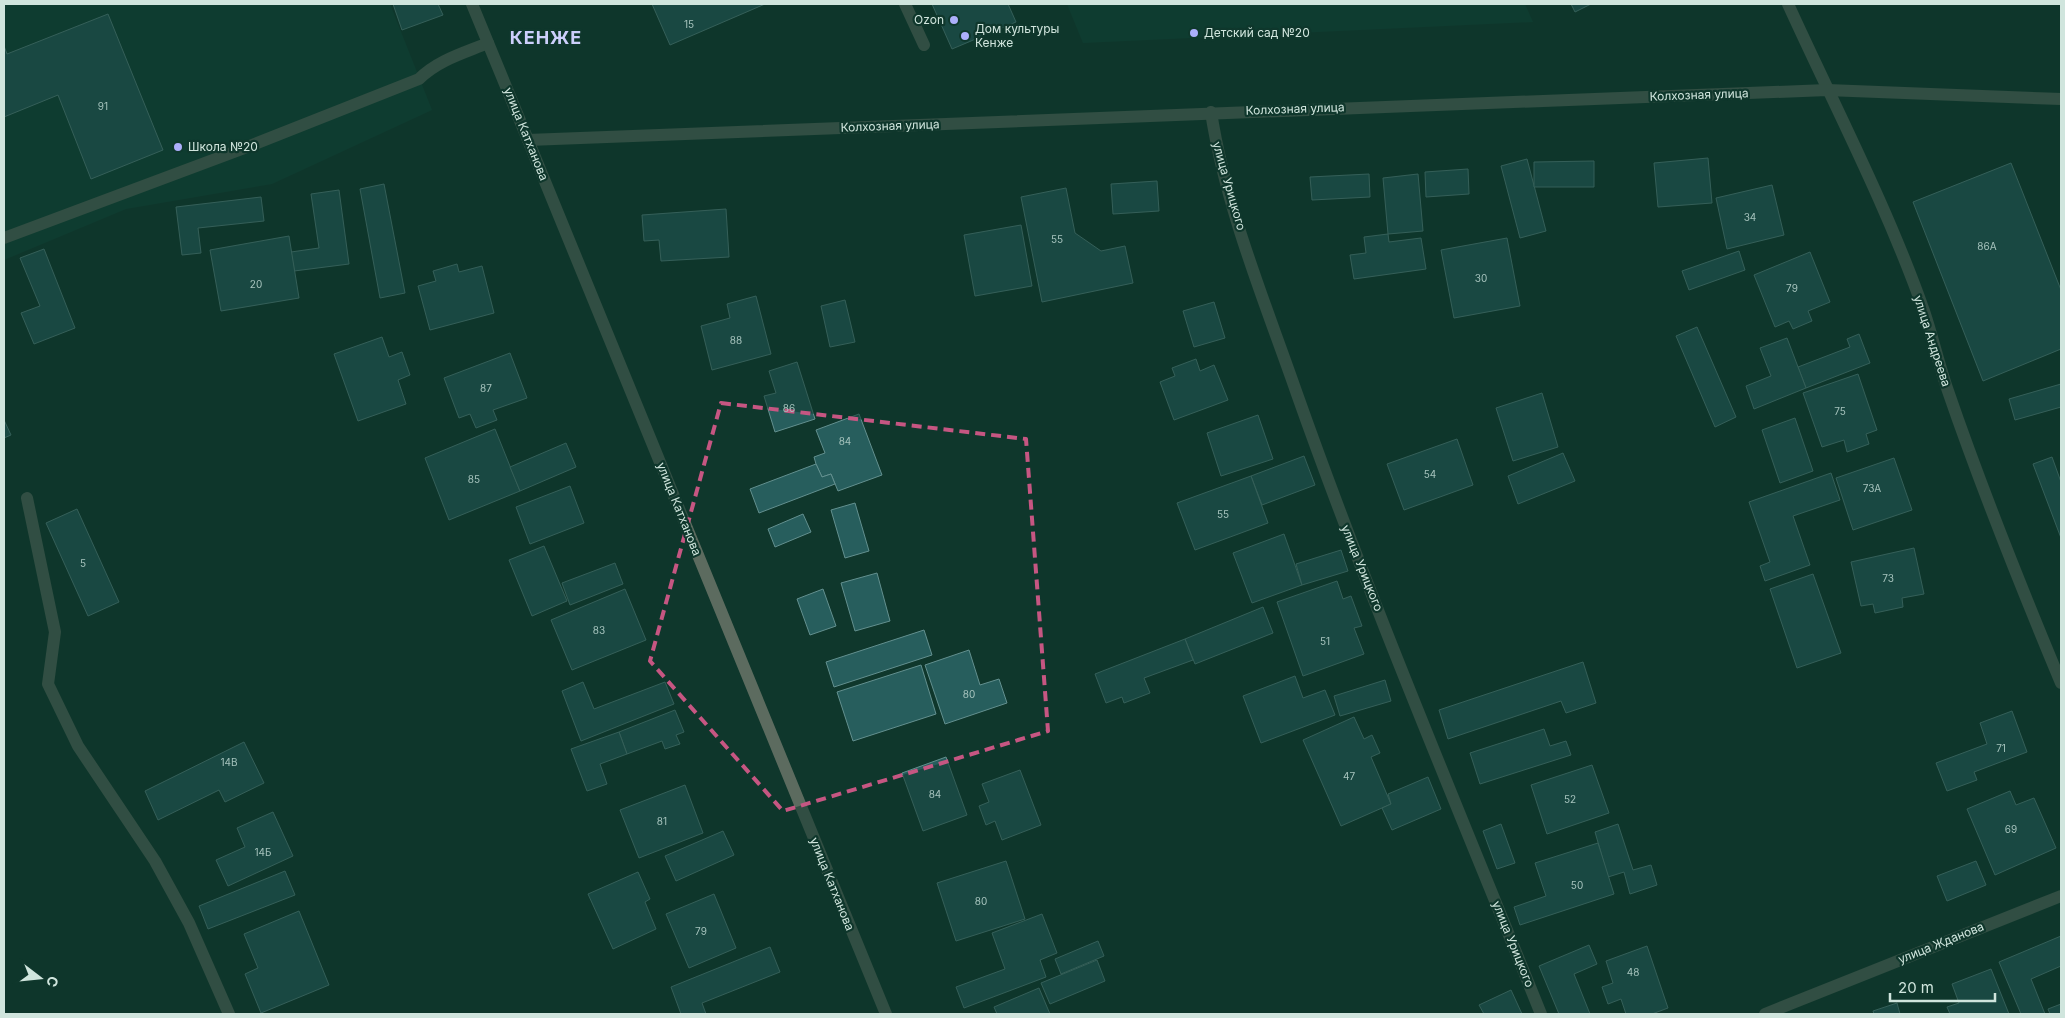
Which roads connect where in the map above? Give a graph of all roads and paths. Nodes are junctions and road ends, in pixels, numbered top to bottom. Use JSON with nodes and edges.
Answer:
{"nodes":[{"id":1,"x":472,"y":4,"type":"edge"},
{"id":2,"x":905,"y":4,"type":"edge"},
{"id":3,"x":1788,"y":4,"type":"edge"},
{"id":4,"x":488,"y":43,"type":"junction"},
{"id":5,"x":924,"y":45,"type":"dead end"},
{"id":6,"x":1827,"y":90,"type":"junction"},
{"id":7,"x":2061,"y":99,"type":"edge"},
{"id":8,"x":1211,"y":112,"type":"junction"},
{"id":9,"x":528,"y":140,"type":"junction"},
{"id":10,"x":4,"y":238,"type":"edge"},
{"id":11,"x":27,"y":498,"type":"dead end"},
{"id":12,"x":2061,"y":684,"type":"edge"},
{"id":13,"x":2061,"y":896,"type":"edge"},
{"id":14,"x":229,"y":1014,"type":"edge"},
{"id":15,"x":886,"y":1014,"type":"edge"},
{"id":16,"x":1541,"y":1014,"type":"edge"},
{"id":17,"x":1765,"y":1014,"type":"edge"}],
"edges":[{"from":1,"to":4,"type":"street","name":"улица Катханова"},
{"from":2,"to":5,"type":"street"},
{"from":3,"to":6,"type":"street","name":"улица Андреева"},
{"from":4,"to":9,"type":"street","name":"улица Катханова"},
{"from":4,"to":10,"type":"street"},
{"from":6,"to":7,"type":"street","name":"Колхозная улица"},
{"from":6,"to":8,"type":"street","name":"Колхозная улица"},
{"from":6,"to":12,"type":"street","name":"улица Андреева"},
{"from":8,"to":9,"type":"street","name":"Колхозная улица"},
{"from":8,"to":16,"type":"street","name":"улица Урицкого"},
{"from":9,"to":15,"type":"street","name":"улица Катханова"},
{"from":11,"to":14,"type":"street"},
{"from":13,"to":17,"type":"street","name":"улица Жданова"}]}
